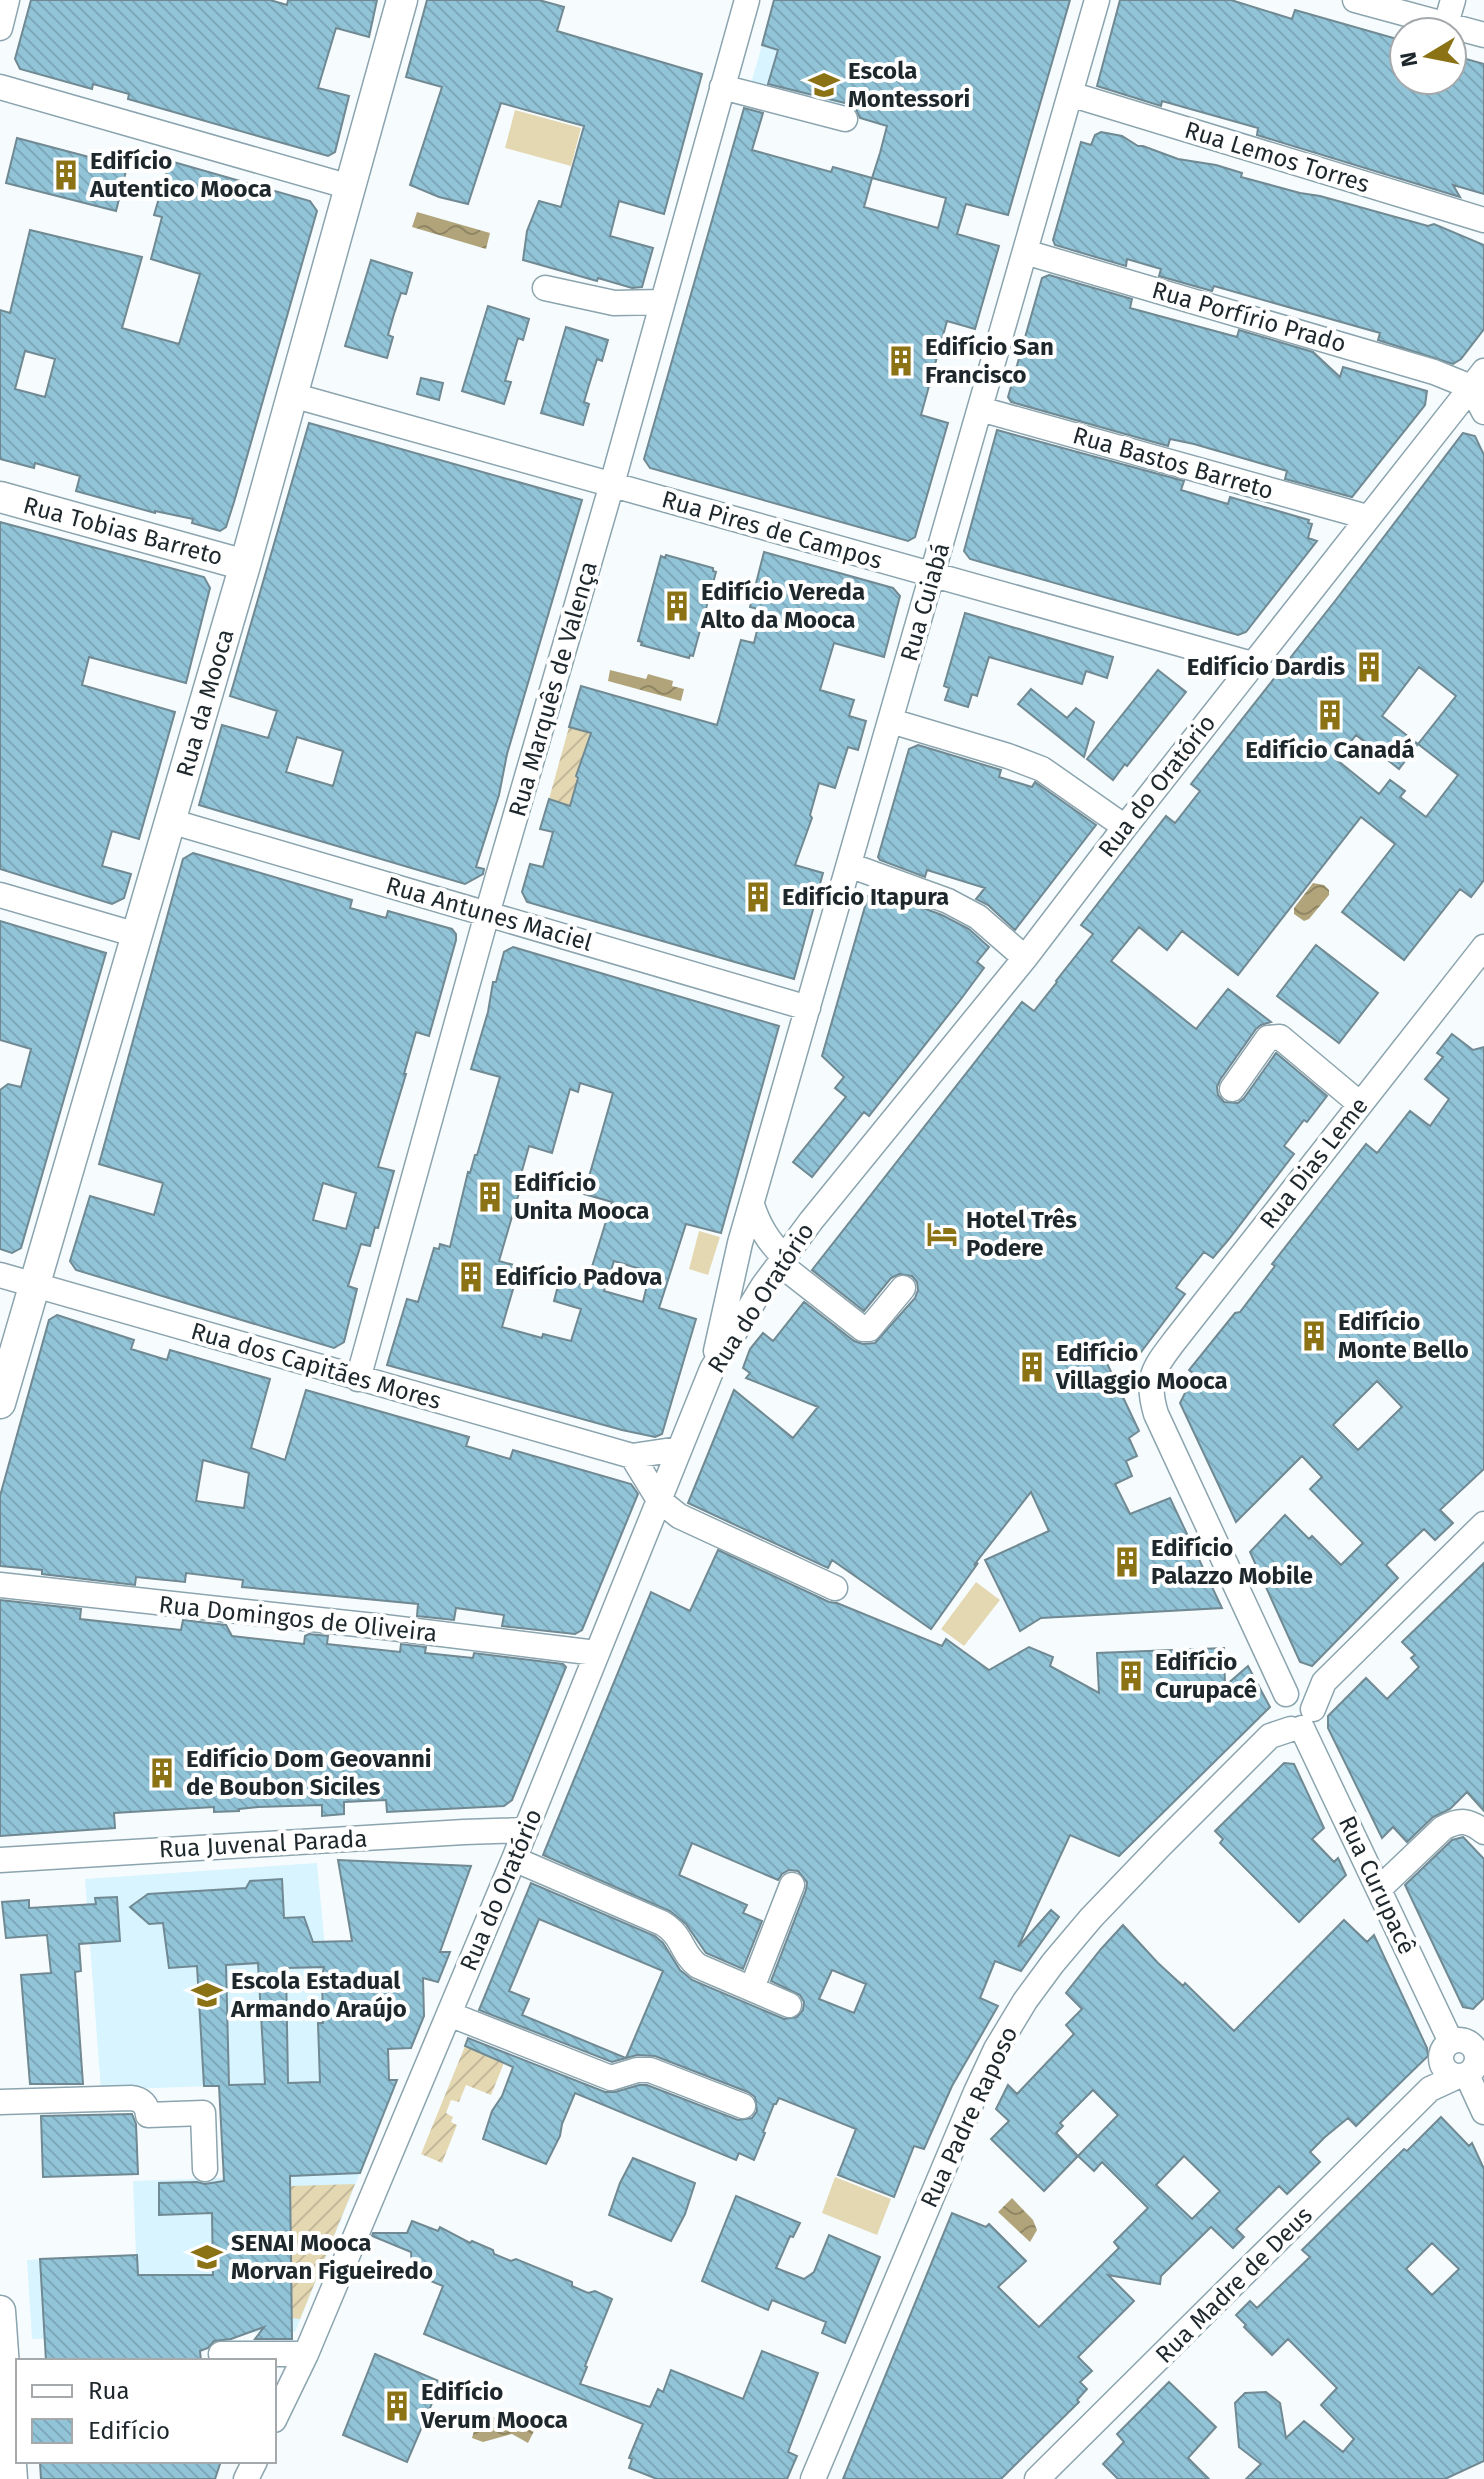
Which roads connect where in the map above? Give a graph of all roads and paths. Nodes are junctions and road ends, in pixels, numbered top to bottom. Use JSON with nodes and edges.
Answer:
{"nodes":[{"id":1,"x":7,"y":0,"type":"edge"},
{"id":2,"x":402,"y":0,"type":"edge"},
{"id":3,"x":747,"y":0,"type":"edge"},
{"id":4,"x":1097,"y":0,"type":"edge"},
{"id":5,"x":1355,"y":0,"type":"edge"},
{"id":6,"x":1416,"y":16,"type":"edge"},
{"id":7,"x":0,"y":28,"type":"edge"},
{"id":8,"x":0,"y":87,"type":"edge"},
{"id":9,"x":722,"y":87,"type":"junction"},
{"id":10,"x":1070,"y":94,"type":"junction"},
{"id":11,"x":845,"y":119,"type":"dead end"},
{"id":12,"x":350,"y":187,"type":"junction"},
{"id":13,"x":1484,"y":220,"type":"edge"},
{"id":14,"x":1025,"y":252,"type":"junction"},
{"id":15,"x":545,"y":288,"type":"dead end"},
{"id":16,"x":662,"y":302,"type":"junction"},
{"id":17,"x":1477,"y":379,"type":"edge"},
{"id":18,"x":292,"y":395,"type":"junction"},
{"id":19,"x":980,"y":409,"type":"junction"},
{"id":20,"x":1484,"y":412,"type":"edge"},
{"id":21,"x":612,"y":484,"type":"junction"},
{"id":22,"x":0,"y":497,"type":"edge"},
{"id":23,"x":1367,"y":517,"type":"junction"},
{"id":24,"x":245,"y":565,"type":"junction"},
{"id":25,"x":932,"y":575,"type":"junction"},
{"id":26,"x":1252,"y":664,"type":"junction"},
{"id":27,"x":891,"y":721,"type":"junction"},
{"id":28,"x":170,"y":821,"type":"junction"},
{"id":29,"x":1125,"y":827,"type":"junction"},
{"id":30,"x":849,"y":865,"type":"junction"},
{"id":31,"x":0,"y":895,"type":"edge"},
{"id":32,"x":487,"y":914,"type":"junction"},
{"id":33,"x":137,"y":935,"type":"junction"},
{"id":34,"x":1484,"y":947,"type":"edge"},
{"id":35,"x":1025,"y":958,"type":"junction"},
{"id":36,"x":808,"y":1008,"type":"junction"},
{"id":37,"x":1232,"y":1089,"type":"dead end"},
{"id":38,"x":1360,"y":1104,"type":"junction"},
{"id":39,"x":752,"y":1205,"type":"junction"},
{"id":40,"x":740,"y":1243,"type":"junction"},
{"id":41,"x":782,"y":1261,"type":"junction"},
{"id":42,"x":0,"y":1275,"type":"edge"},
{"id":43,"x":34,"y":1285,"type":"junction"},
{"id":44,"x":763,"y":1286,"type":"junction"},
{"id":45,"x":903,"y":1288,"type":"dead end"},
{"id":46,"x":712,"y":1369,"type":"junction"},
{"id":47,"x":358,"y":1379,"type":"junction"},
{"id":48,"x":1150,"y":1382,"type":"joint"},
{"id":49,"x":0,"y":1403,"type":"edge"},
{"id":50,"x":679,"y":1449,"type":"junction"},
{"id":51,"x":632,"y":1456,"type":"junction"},
{"id":52,"x":659,"y":1500,"type":"junction"},
{"id":53,"x":1484,"y":1524,"type":"edge"},
{"id":54,"x":0,"y":1585,"type":"edge"},
{"id":55,"x":835,"y":1588,"type":"dead end"},
{"id":56,"x":596,"y":1653,"type":"junction"},
{"id":57,"x":1291,"y":1715,"type":"junction"},
{"id":58,"x":526,"y":1830,"type":"junction"},
{"id":59,"x":1484,"y":1832,"type":"edge"},
{"id":60,"x":514,"y":1859,"type":"junction"},
{"id":61,"x":0,"y":1860,"type":"edge"},
{"id":62,"x":792,"y":1885,"type":"dead end"},
{"id":63,"x":1379,"y":1889,"type":"junction"},
{"id":64,"x":752,"y":1988,"type":"junction"},
{"id":65,"x":789,"y":2005,"type":"dead end"},
{"id":66,"x":449,"y":2014,"type":"junction"},
{"id":67,"x":1465,"y":2053,"type":"edge"},
{"id":68,"x":0,"y":2102,"type":"edge"},
{"id":69,"x":743,"y":2106,"type":"dead end"},
{"id":70,"x":1484,"y":2112,"type":"edge"},
{"id":71,"x":205,"y":2169,"type":"dead end"},
{"id":72,"x":0,"y":2311,"type":"edge"},
{"id":73,"x":221,"y":2354,"type":"dead end"},
{"id":74,"x":306,"y":2354,"type":"junction"},
{"id":75,"x":276,"y":2416,"type":"edge"},
{"id":76,"x":12,"y":2479,"type":"edge"},
{"id":77,"x":813,"y":2479,"type":"edge"},
{"id":78,"x":1037,"y":2479,"type":"edge"}],
"edges":[{"from":1,"to":7,"type":"street"},
{"from":2,"to":12,"type":"main road","name":"Rua da Mooca"},
{"from":3,"to":9,"type":"street","name":"Rua Marquês de Valença"},
{"from":4,"to":10,"type":"street","name":"Rua Cuiabá"},
{"from":5,"to":6,"type":"street"},
{"from":8,"to":12,"type":"street"},
{"from":9,"to":11,"type":"street"},
{"from":9,"to":16,"type":"street","name":"Rua Marquês de Valença"},
{"from":10,"to":13,"type":"street","name":"Rua Lemos Torres"},
{"from":10,"to":14,"type":"street","name":"Rua Cuiabá"},
{"from":12,"to":18,"type":"main road","name":"Rua da Mooca"},
{"from":14,"to":17,"type":"street","name":"Rua Porfírio Prado"},
{"from":14,"to":19,"type":"street","name":"Rua Cuiabá"},
{"from":15,"to":16,"type":"street"},
{"from":16,"to":21,"type":"street","name":"Rua Marquês de Valença"},
{"from":17,"to":20,"type":"street"},
{"from":17,"to":23,"type":"street","name":"Rua do Oratório"},
{"from":18,"to":21,"type":"street","name":"Rua Pires de Campos"},
{"from":18,"to":24,"type":"main road","name":"Rua da Mooca"},
{"from":19,"to":23,"type":"street","name":"Rua Bastos Barreto"},
{"from":19,"to":25,"type":"street","name":"Rua Cuiabá"},
{"from":21,"to":25,"type":"street","name":"Rua Pires de Campos"},
{"from":21,"to":32,"type":"street","name":"Rua Marquês de Valença"},
{"from":22,"to":24,"type":"main road","name":"Rua Tobias Barreto"},
{"from":23,"to":26,"type":"street","name":"Rua do Oratório"},
{"from":24,"to":28,"type":"main road","name":"Rua da Mooca"},
{"from":25,"to":26,"type":"street","name":"Rua Pires de Campos"},
{"from":25,"to":27,"type":"street","name":"Rua Cuiabá"},
{"from":26,"to":29,"type":"street","name":"Rua do Oratório"},
{"from":27,"to":29,"type":"street"},
{"from":27,"to":30,"type":"street","name":"Rua Cuiabá"},
{"from":28,"to":32,"type":"street","name":"Rua Antunes Maciel"},
{"from":28,"to":33,"type":"main road","name":"Rua da Mooca"},
{"from":29,"to":35,"type":"street","name":"Rua do Oratório"},
{"from":30,"to":35,"type":"street"},
{"from":30,"to":36,"type":"street","name":"Rua Cuiabá"},
{"from":31,"to":33,"type":"street"},
{"from":32,"to":36,"type":"street","name":"Rua Antunes Maciel"},
{"from":32,"to":47,"type":"street","name":"Rua Marquês de Valença"},
{"from":33,"to":43,"type":"main road","name":"Rua da Mooca"},
{"from":34,"to":38,"type":"street","name":"Rua Dias Leme"},
{"from":35,"to":41,"type":"street","name":"Rua do Oratório"},
{"from":36,"to":39,"type":"street","name":"Rua Cuiabá"},
{"from":37,"to":38,"type":"street"},
{"from":38,"to":48,"type":"street","name":"Rua Dias Leme"},
{"from":39,"to":40,"type":"street","name":"Rua Cuiabá"},
{"from":39,"to":41,"type":"street"},
{"from":40,"to":44,"type":"street"},
{"from":40,"to":46,"type":"street","name":"Rua Cuiabá"},
{"from":41,"to":44,"type":"street","name":"Rua do Oratório"},
{"from":41,"to":45,"type":"street"},
{"from":42,"to":43,"type":"street","name":"Rua dos Capitães Mores"},
{"from":43,"to":47,"type":"street","name":"Rua dos Capitães Mores"},
{"from":43,"to":49,"type":"main road","name":"Rua da Mooca"},
{"from":44,"to":46,"type":"street","name":"Rua do Oratório"},
{"from":46,"to":50,"type":"street","name":"Rua do Oratório"},
{"from":47,"to":51,"type":"street","name":"Rua dos Capitães Mores"},
{"from":48,"to":57,"type":"street","name":"Rua Curupacê"},
{"from":50,"to":51,"type":"street","name":"Rua dos Capitães Mores"},
{"from":50,"to":52,"type":"street","name":"Rua do Oratório"},
{"from":51,"to":52,"type":"street"},
{"from":52,"to":55,"type":"street"},
{"from":52,"to":56,"type":"street","name":"Rua do Oratório"},
{"from":53,"to":57,"type":"street","name":"Rua Padre Raposo"},
{"from":54,"to":56,"type":"street","name":"Rua Domingos de Oliveira"},
{"from":56,"to":58,"type":"street","name":"Rua do Oratório"},
{"from":57,"to":63,"type":"street","name":"Rua Curupacê"},
{"from":57,"to":77,"type":"street","name":"Rua Padre Raposo"},
{"from":58,"to":60,"type":"street","name":"Rua do Oratório"},
{"from":58,"to":61,"type":"street","name":"Rua Juvenal Parada"},
{"from":59,"to":63,"type":"street"},
{"from":60,"to":64,"type":"street"},
{"from":60,"to":66,"type":"street","name":"Rua do Oratório"},
{"from":62,"to":64,"type":"street"},
{"from":63,"to":67,"type":"street","name":"Rua Curupacê"},
{"from":64,"to":65,"type":"street"},
{"from":66,"to":69,"type":"street"},
{"from":66,"to":74,"type":"street","name":"Rua do Oratório"},
{"from":67,"to":70,"type":"street","name":"Rua Curupacê"},
{"from":67,"to":78,"type":"street","name":"Rua Madre de Deus"},
{"from":68,"to":71,"type":"street"},
{"from":72,"to":76,"type":"main road"},
{"from":73,"to":74,"type":"street"},
{"from":74,"to":75,"type":"street","name":"Rua do Oratório"}]}
